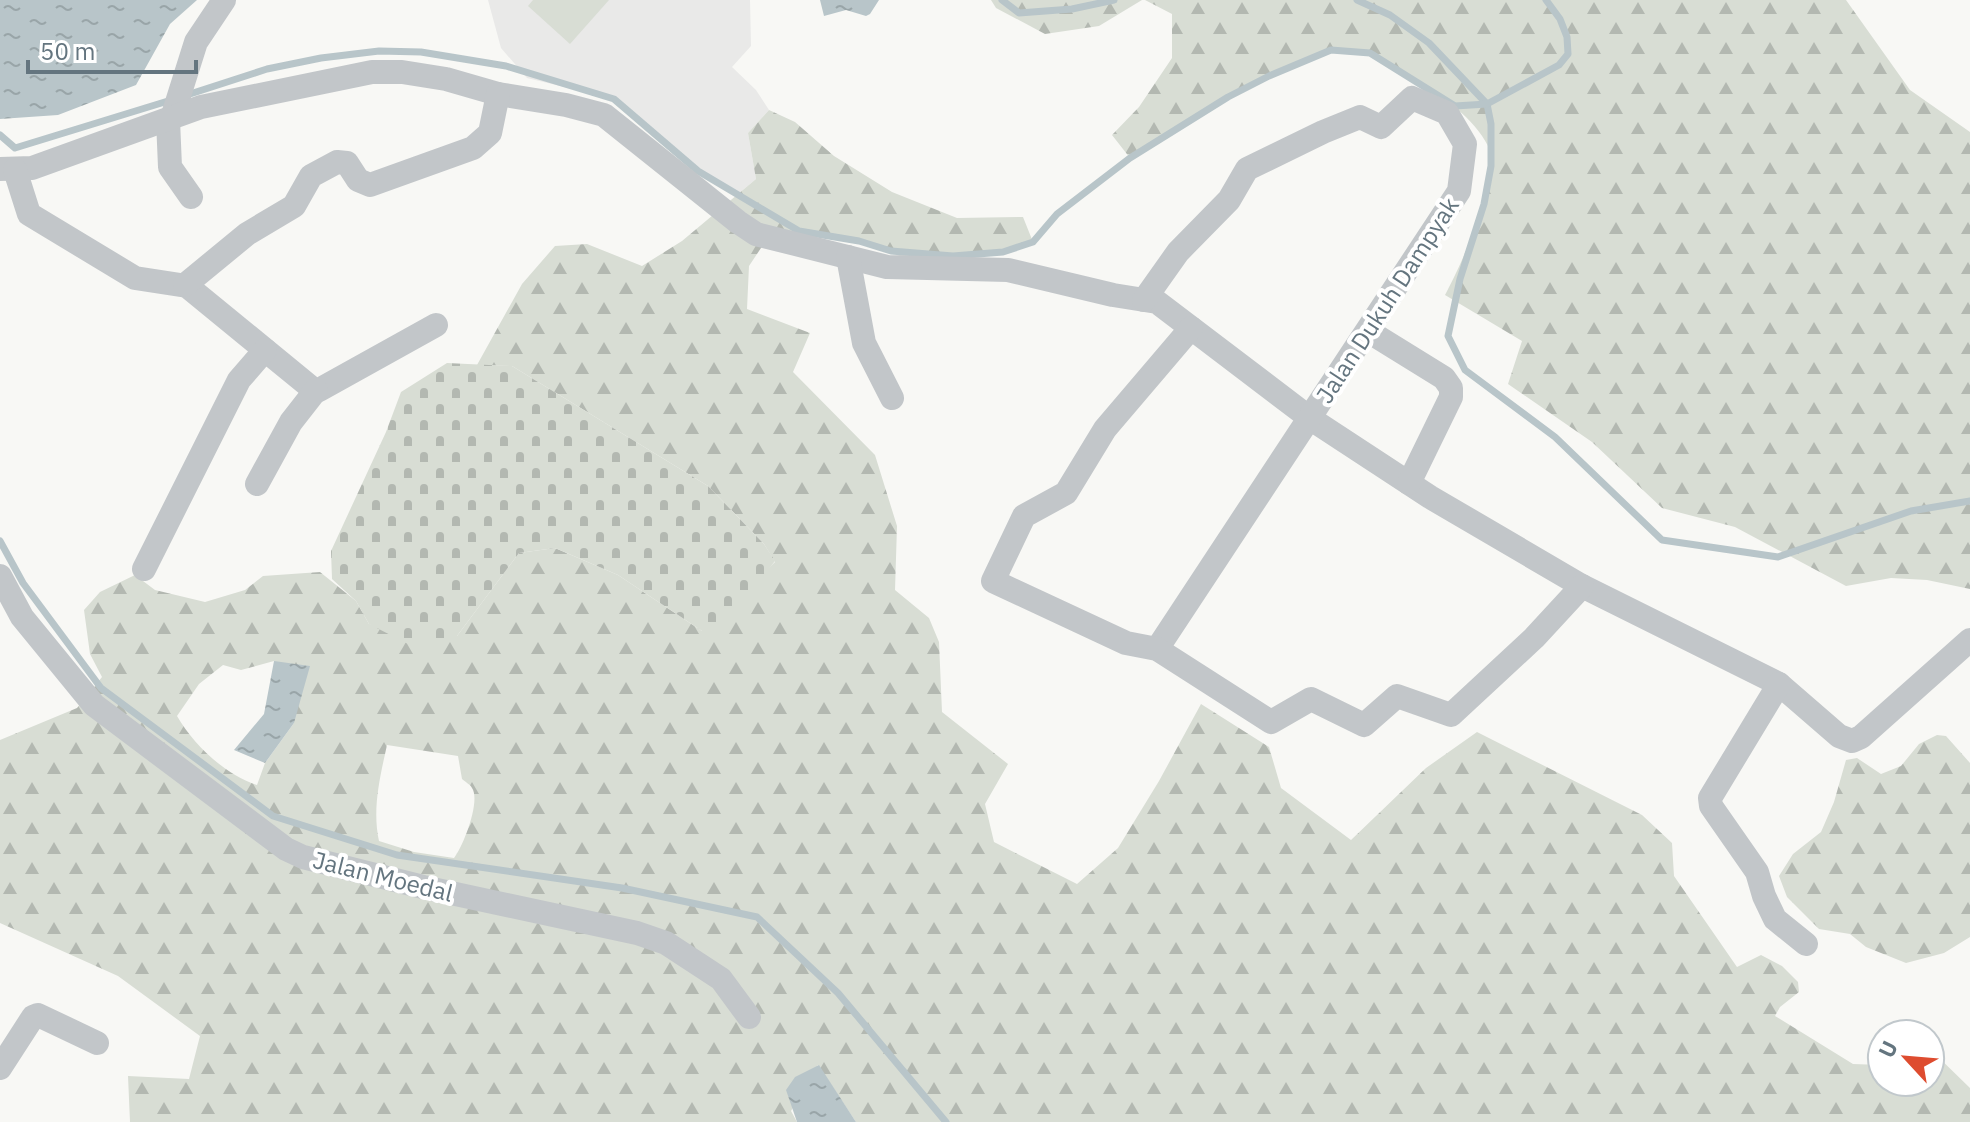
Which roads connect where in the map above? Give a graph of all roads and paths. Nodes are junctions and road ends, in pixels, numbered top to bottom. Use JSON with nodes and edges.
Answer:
{"nodes":[{"id":1,"x":224,"y":0,"type":"edge"},
{"id":2,"x":498,"y":94,"type":"junction"},
{"id":3,"x":170,"y":119,"type":"junction"},
{"id":4,"x":8,"y":170,"type":"edge"},
{"id":5,"x":191,"y":197,"type":"dead end"},
{"id":6,"x":848,"y":257,"type":"junction"},
{"id":7,"x":185,"y":285,"type":"junction"},
{"id":8,"x":1144,"y":300,"type":"junction"},
{"id":9,"x":436,"y":325,"type":"dead end"},
{"id":10,"x":1191,"y":328,"type":"junction"},
{"id":11,"x":1368,"y":331,"type":"junction"},
{"id":12,"x":265,"y":350,"type":"junction"},
{"id":13,"x":316,"y":390,"type":"junction"},
{"id":14,"x":892,"y":398,"type":"dead end"},
{"id":15,"x":1311,"y":419,"type":"junction"},
{"id":16,"x":1409,"y":483,"type":"junction"},
{"id":17,"x":257,"y":484,"type":"dead end"},
{"id":18,"x":144,"y":569,"type":"dead end"},
{"id":19,"x":0,"y":576,"type":"edge"},
{"id":20,"x":1582,"y":586,"type":"junction"},
{"id":21,"x":1970,"y":640,"type":"edge"},
{"id":22,"x":1157,"y":649,"type":"junction"},
{"id":23,"x":1779,"y":684,"type":"junction"},
{"id":24,"x":1806,"y":944,"type":"dead end"},
{"id":25,"x":749,"y":1017,"type":"dead end"},
{"id":26,"x":8,"y":1039,"type":"edge"},
{"id":27,"x":97,"y":1043,"type":"dead end"},
{"id":28,"x":0,"y":1068,"type":"edge"}],
"edges":[{"from":1,"to":3,"type":"street"},
{"from":2,"to":3,"type":"street"},
{"from":2,"to":6,"type":"street"},
{"from":2,"to":7,"type":"street"},
{"from":3,"to":4,"type":"street"},
{"from":3,"to":5,"type":"street"},
{"from":4,"to":7,"type":"street"},
{"from":6,"to":8,"type":"street"},
{"from":6,"to":14,"type":"street"},
{"from":7,"to":12,"type":"street"},
{"from":8,"to":10,"type":"street"},
{"from":8,"to":11,"type":"street","name":"Jalan Dukuh Dampyak"},
{"from":9,"to":13,"type":"street"},
{"from":10,"to":15,"type":"street"},
{"from":10,"to":22,"type":"street"},
{"from":11,"to":15,"type":"street","name":"Jalan Dukuh Dampyak"},
{"from":11,"to":16,"type":"street"},
{"from":12,"to":13,"type":"street"},
{"from":12,"to":18,"type":"street"},
{"from":13,"to":17,"type":"street"},
{"from":15,"to":16,"type":"street"},
{"from":15,"to":22,"type":"street","name":"Jalan Dukuh Dampyak"},
{"from":16,"to":20,"type":"street"},
{"from":19,"to":25,"type":"street","name":"Jalan Moedal"},
{"from":20,"to":22,"type":"street"},
{"from":20,"to":23,"type":"street"},
{"from":21,"to":23,"type":"street"},
{"from":23,"to":24,"type":"street"},
{"from":26,"to":27,"type":"street"},
{"from":26,"to":28,"type":"street"}]}
